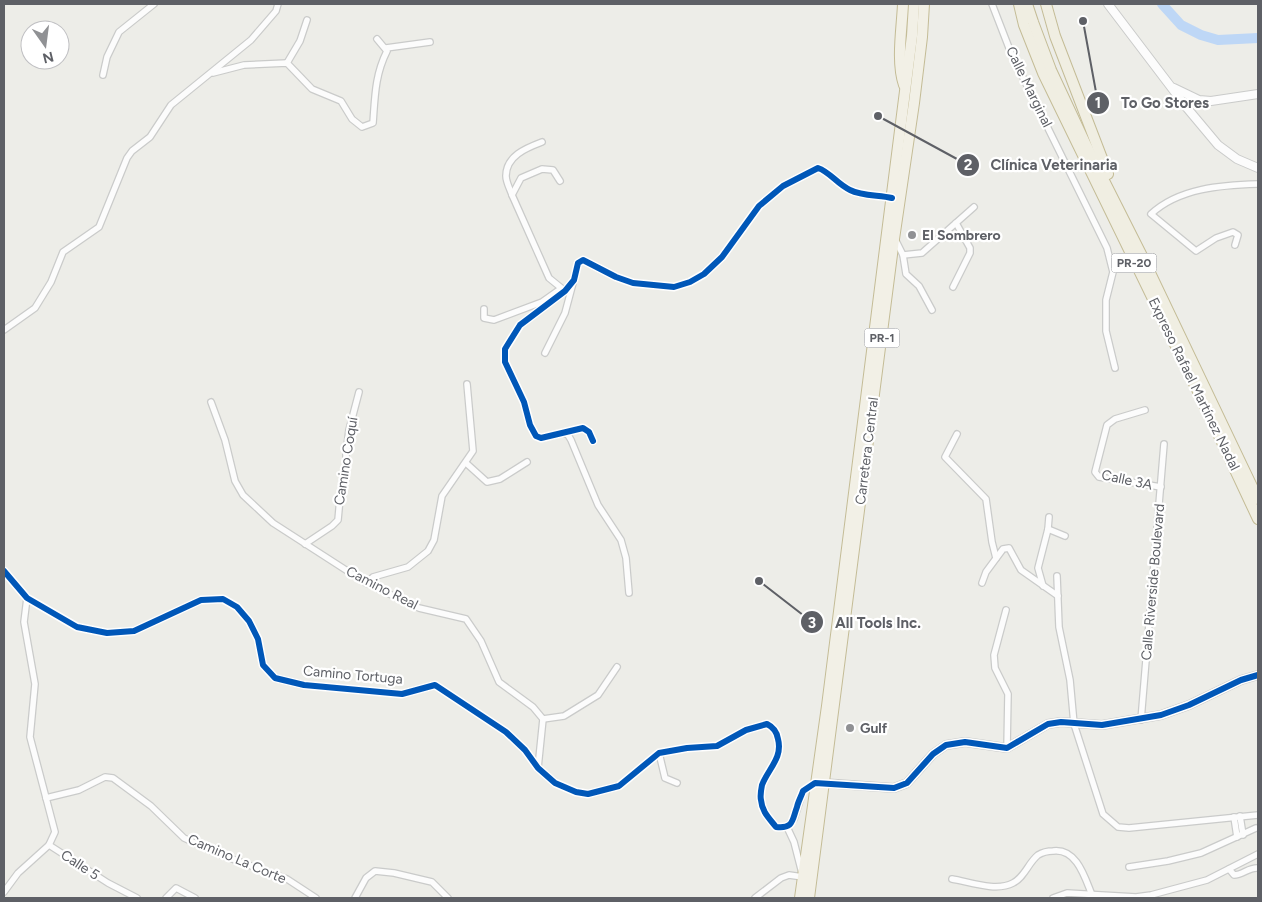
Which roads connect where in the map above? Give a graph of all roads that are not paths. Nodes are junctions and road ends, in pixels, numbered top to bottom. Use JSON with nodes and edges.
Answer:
{"nodes":[{"id":1,"x":154,"y":4,"type":"edge"},
{"id":2,"x":278,"y":4,"type":"edge"},
{"id":3,"x":903,"y":4,"type":"edge"},
{"id":4,"x":914,"y":4,"type":"edge"},
{"id":5,"x":924,"y":4,"type":"edge"},
{"id":6,"x":992,"y":4,"type":"edge"},
{"id":7,"x":1019,"y":4,"type":"edge"},
{"id":8,"x":1028,"y":4,"type":"edge"},
{"id":9,"x":1046,"y":4,"type":"edge"},
{"id":10,"x":1108,"y":4,"type":"edge"},
{"id":11,"x":307,"y":20,"type":"dead end"},
{"id":12,"x":377,"y":39,"type":"dead end"},
{"id":13,"x":430,"y":42,"type":"dead end"},
{"id":14,"x":386,"y":48,"type":"junction"},
{"id":15,"x":287,"y":63,"type":"junction"},
{"id":16,"x":209,"y":74,"type":"junction"},
{"id":17,"x":103,"y":75,"type":"dead end"},
{"id":18,"x":1172,"y":87,"type":"junction"},
{"id":19,"x":906,"y":92,"type":"junction"},
{"id":20,"x":1258,"y":94,"type":"edge"},
{"id":21,"x":1211,"y":101,"type":"junction"},
{"id":22,"x":1192,"y":114,"type":"junction"},
{"id":23,"x":542,"y":142,"type":"dead end"},
{"id":24,"x":1258,"y":168,"type":"edge"},
{"id":25,"x":560,"y":181,"type":"dead end"},
{"id":26,"x":1258,"y":184,"type":"edge"},
{"id":27,"x":512,"y":195,"type":"junction"},
{"id":28,"x":892,"y":198,"type":"junction"},
{"id":29,"x":974,"y":207,"type":"dead end"},
{"id":30,"x":956,"y":223,"type":"junction"},
{"id":31,"x":894,"y":238,"type":"junction"},
{"id":32,"x":1235,"y":245,"type":"dead end"},
{"id":33,"x":903,"y":255,"type":"junction"},
{"id":34,"x":1142,"y":256,"type":"junction"},
{"id":35,"x":574,"y":280,"type":"junction"},
{"id":36,"x":953,"y":286,"type":"dead end"},
{"id":37,"x":563,"y":290,"type":"junction"},
{"id":38,"x":484,"y":309,"type":"dead end"},
{"id":39,"x":932,"y":310,"type":"dead end"},
{"id":40,"x":4,"y":330,"type":"edge"},
{"id":41,"x":546,"y":353,"type":"dead end"},
{"id":42,"x":1115,"y":368,"type":"dead end"},
{"id":43,"x":467,"y":384,"type":"dead end"},
{"id":44,"x":360,"y":392,"type":"dead end"},
{"id":45,"x":211,"y":402,"type":"dead end"},
{"id":46,"x":1145,"y":410,"type":"dead end"},
{"id":47,"x":563,"y":432,"type":"junction"},
{"id":48,"x":957,"y":434,"type":"dead end"},
{"id":49,"x":594,"y":441,"type":"dead end"},
{"id":50,"x":1164,"y":444,"type":"dead end"},
{"id":51,"x":527,"y":462,"type":"dead end"},
{"id":52,"x":466,"y":463,"type":"junction"},
{"id":53,"x":1161,"y":487,"type":"junction"},
{"id":54,"x":1258,"y":499,"type":"edge"},
{"id":55,"x":1049,"y":517,"type":"dead end"},
{"id":56,"x":1258,"y":518,"type":"edge"},
{"id":57,"x":1048,"y":529,"type":"junction"},
{"id":58,"x":1065,"y":536,"type":"dead end"},
{"id":59,"x":305,"y":544,"type":"junction"},
{"id":60,"x":996,"y":558,"type":"junction"},
{"id":61,"x":4,"y":571,"type":"edge"},
{"id":62,"x":1057,"y":576,"type":"dead end"},
{"id":63,"x":366,"y":583,"type":"junction"},
{"id":64,"x":982,"y":584,"type":"dead end"},
{"id":65,"x":1042,"y":586,"type":"junction"},
{"id":66,"x":629,"y":593,"type":"dead end"},
{"id":67,"x":1058,"y":596,"type":"junction"},
{"id":68,"x":26,"y":598,"type":"junction"},
{"id":69,"x":1006,"y":610,"type":"dead end"},
{"id":70,"x":617,"y":667,"type":"dead end"},
{"id":71,"x":1258,"y":675,"type":"edge"},
{"id":72,"x":543,"y":719,"type":"junction"},
{"id":73,"x":1141,"y":720,"type":"junction"},
{"id":74,"x":1074,"y":724,"type":"junction"},
{"id":75,"x":1007,"y":748,"type":"junction"},
{"id":76,"x":659,"y":754,"type":"junction"},
{"id":77,"x":538,"y":768,"type":"junction"},
{"id":78,"x":677,"y":783,"type":"dead end"},
{"id":79,"x":819,"y":783,"type":"junction"},
{"id":80,"x":46,"y":798,"type":"junction"},
{"id":81,"x":1258,"y":815,"type":"edge"},
{"id":82,"x":1237,"y":816,"type":"junction"},
{"id":83,"x":787,"y":826,"type":"junction"},
{"id":84,"x":1256,"y":828,"type":"dead end"},
{"id":85,"x":1240,"y":836,"type":"junction"},
{"id":86,"x":50,"y":845,"type":"junction"},
{"id":87,"x":1258,"y":854,"type":"edge"},
{"id":88,"x":1129,"y":868,"type":"dead end"},
{"id":89,"x":1258,"y":868,"type":"edge"},
{"id":90,"x":1229,"y":869,"type":"junction"},
{"id":91,"x":802,"y":877,"type":"junction"},
{"id":92,"x":952,"y":879,"type":"dead end"},
{"id":93,"x":4,"y":892,"type":"edge"},
{"id":94,"x":1092,"y":895,"type":"junction"},
{"id":95,"x":137,"y":898,"type":"edge"},
{"id":96,"x":166,"y":898,"type":"edge"},
{"id":97,"x":195,"y":898,"type":"edge"},
{"id":98,"x":316,"y":898,"type":"edge"},
{"id":99,"x":355,"y":898,"type":"edge"},
{"id":100,"x":448,"y":898,"type":"edge"},
{"id":101,"x":755,"y":898,"type":"edge"},
{"id":102,"x":800,"y":898,"type":"edge"},
{"id":103,"x":808,"y":898,"type":"edge"},
{"id":104,"x":1053,"y":898,"type":"edge"}],
"edges":[{"from":1,"to":17,"type":"street"},
{"from":2,"to":16,"type":"street"},
{"from":3,"to":19,"type":"highway"},
{"from":4,"to":19,"type":"highway","name":"Carretera Central","number":"PR-1"},
{"from":5,"to":31,"type":"highway","name":"Carretera Central","number":"PR-1"},
{"from":6,"to":42,"type":"street","name":"Calle Marginal"},
{"from":7,"to":56,"type":"highway","name":"Expreso Rafael Martínez Nadal","number":"PR-20"},
{"from":8,"to":34,"type":"highway","name":"Expreso Rafael Martínez Nadal","number":"PR-20"},
{"from":9,"to":34,"type":"highway"},
{"from":10,"to":18,"type":"street"},
{"from":11,"to":15,"type":"street"},
{"from":12,"to":14,"type":"street"},
{"from":13,"to":14,"type":"street"},
{"from":14,"to":15,"type":"street"},
{"from":15,"to":16,"type":"street"},
{"from":16,"to":40,"type":"street"},
{"from":18,"to":21,"type":"street"},
{"from":18,"to":22,"type":"street"},
{"from":19,"to":28,"type":"highway","name":"Carretera Central","number":"PR-1"},
{"from":20,"to":21,"type":"street"},
{"from":21,"to":22,"type":"street"},
{"from":22,"to":24,"type":"street"},
{"from":23,"to":27,"type":"street"},
{"from":25,"to":27,"type":"street"},
{"from":26,"to":32,"type":"street"},
{"from":27,"to":37,"type":"street"},
{"from":28,"to":35,"type":"street"},
{"from":28,"to":79,"type":"highway","name":"Carretera Central","number":"PR-1"},
{"from":29,"to":30,"type":"street"},
{"from":30,"to":33,"type":"street"},
{"from":30,"to":36,"type":"street"},
{"from":31,"to":33,"type":"street"},
{"from":31,"to":79,"type":"highway","name":"Carretera Central","number":"PR-1"},
{"from":33,"to":39,"type":"street"},
{"from":34,"to":54,"type":"highway","name":"Expreso Rafael Martínez Nadal","number":"PR-20"},
{"from":35,"to":37,"type":"street"},
{"from":35,"to":41,"type":"street"},
{"from":37,"to":38,"type":"street"},
{"from":37,"to":47,"type":"street"},
{"from":43,"to":52,"type":"street"},
{"from":44,"to":59,"type":"street","name":"Camino Coquí"},
{"from":45,"to":59,"type":"street","name":"Camino Real"},
{"from":46,"to":53,"type":"street","name":"Calle 3A"},
{"from":47,"to":49,"type":"street"},
{"from":47,"to":66,"type":"street"},
{"from":48,"to":60,"type":"street"},
{"from":50,"to":53,"type":"street","name":"Calle Riverside Boulevard"},
{"from":51,"to":52,"type":"street"},
{"from":52,"to":63,"type":"street"},
{"from":53,"to":73,"type":"street","name":"Calle Riverside Boulevard"},
{"from":55,"to":57,"type":"street"},
{"from":57,"to":58,"type":"street"},
{"from":57,"to":65,"type":"street"},
{"from":59,"to":63,"type":"street","name":"Camino Real"},
{"from":60,"to":64,"type":"street"},
{"from":60,"to":65,"type":"street"},
{"from":61,"to":68,"type":"street","name":"Camino Tortuga"},
{"from":62,"to":67,"type":"street"},
{"from":63,"to":72,"type":"street","name":"Camino Real"},
{"from":65,"to":67,"type":"street"},
{"from":67,"to":74,"type":"street"},
{"from":68,"to":77,"type":"street","name":"Camino Tortuga"},
{"from":68,"to":80,"type":"street"},
{"from":69,"to":75,"type":"street"},
{"from":70,"to":72,"type":"street"},
{"from":71,"to":73,"type":"street"},
{"from":72,"to":77,"type":"street"},
{"from":73,"to":74,"type":"street"},
{"from":74,"to":75,"type":"street"},
{"from":74,"to":82,"type":"street"},
{"from":75,"to":79,"type":"street"},
{"from":76,"to":77,"type":"street","name":"Camino Tortuga"},
{"from":76,"to":78,"type":"street"},
{"from":76,"to":83,"type":"street","name":"Camino Tortuga"},
{"from":79,"to":83,"type":"street"},
{"from":79,"to":91,"type":"highway","name":"Carretera Central","number":"PR-1"},
{"from":79,"to":103,"type":"highway","name":"Carretera Central","number":"PR-1"},
{"from":80,"to":86,"type":"street"},
{"from":80,"to":98,"type":"street","name":"Camino La Corte"},
{"from":81,"to":82,"type":"street"},
{"from":82,"to":85,"type":"street"},
{"from":83,"to":91,"type":"street"},
{"from":84,"to":85,"type":"street"},
{"from":85,"to":88,"type":"street"},
{"from":86,"to":93,"type":"street"},
{"from":86,"to":95,"type":"street","name":"Calle 5"},
{"from":87,"to":90,"type":"street"},
{"from":89,"to":90,"type":"street"},
{"from":90,"to":94,"type":"street"},
{"from":91,"to":101,"type":"street"},
{"from":91,"to":102,"type":"highway","name":"Carretera Central","number":"PR-1"},
{"from":92,"to":94,"type":"street"},
{"from":94,"to":104,"type":"street"},
{"from":96,"to":97,"type":"street"},
{"from":99,"to":100,"type":"street"}]}
